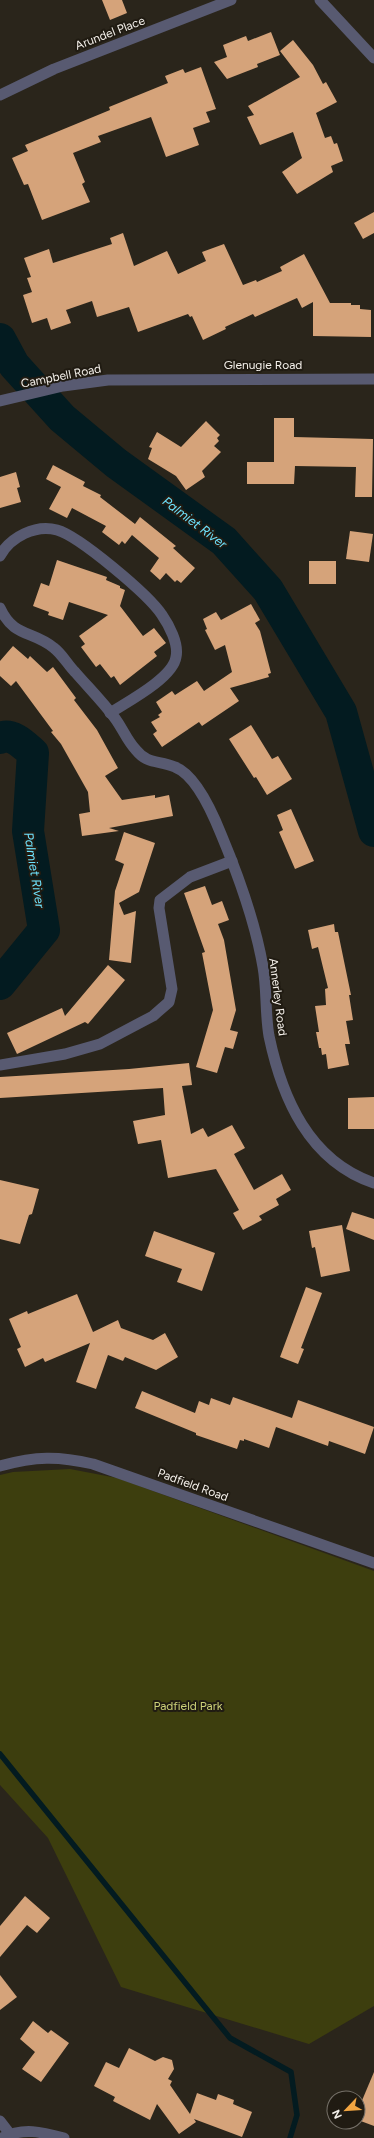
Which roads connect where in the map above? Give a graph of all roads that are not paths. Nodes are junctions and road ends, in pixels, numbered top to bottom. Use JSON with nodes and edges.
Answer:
{"nodes":[{"id":1,"x":231,"y":0,"type":"edge"},
{"id":2,"x":320,"y":0,"type":"edge"},
{"id":3,"x":374,"y":58,"type":"edge"},
{"id":4,"x":0,"y":95,"type":"edge"},
{"id":5,"x":151,"y":379,"type":"joint"},
{"id":6,"x":374,"y":379,"type":"edge"},
{"id":7,"x":0,"y":402,"type":"edge"},
{"id":8,"x":0,"y":556,"type":"edge"},
{"id":9,"x":0,"y":608,"type":"edge"},
{"id":10,"x":110,"y":713,"type":"junction"},
{"id":11,"x":232,"y":861,"type":"junction"},
{"id":12,"x":0,"y":1065,"type":"edge"},
{"id":13,"x":374,"y":1183,"type":"edge"},
{"id":14,"x":0,"y":1466,"type":"edge"},
{"id":15,"x":374,"y":1563,"type":"edge"},
{"id":16,"x":0,"y":2121,"type":"edge"},
{"id":17,"x":6,"y":2136,"type":"edge"},
{"id":18,"x":64,"y":2138,"type":"edge"}],
"edges":[{"from":1,"to":4,"type":"street","name":"Arundel Place"},
{"from":2,"to":3,"type":"street"},
{"from":5,"to":6,"type":"street","name":"Glenugie Road"},
{"from":5,"to":7,"type":"street","name":"Campbell Road"},
{"from":8,"to":10,"type":"street"},
{"from":9,"to":10,"type":"street","name":"Annerley Road"},
{"from":10,"to":11,"type":"street","name":"Annerley Road"},
{"from":11,"to":12,"type":"street"},
{"from":11,"to":13,"type":"street","name":"Annerley Road"},
{"from":14,"to":15,"type":"street","name":"Padfield Road"},
{"from":16,"to":17,"type":"street"},
{"from":17,"to":18,"type":"street"}]}
